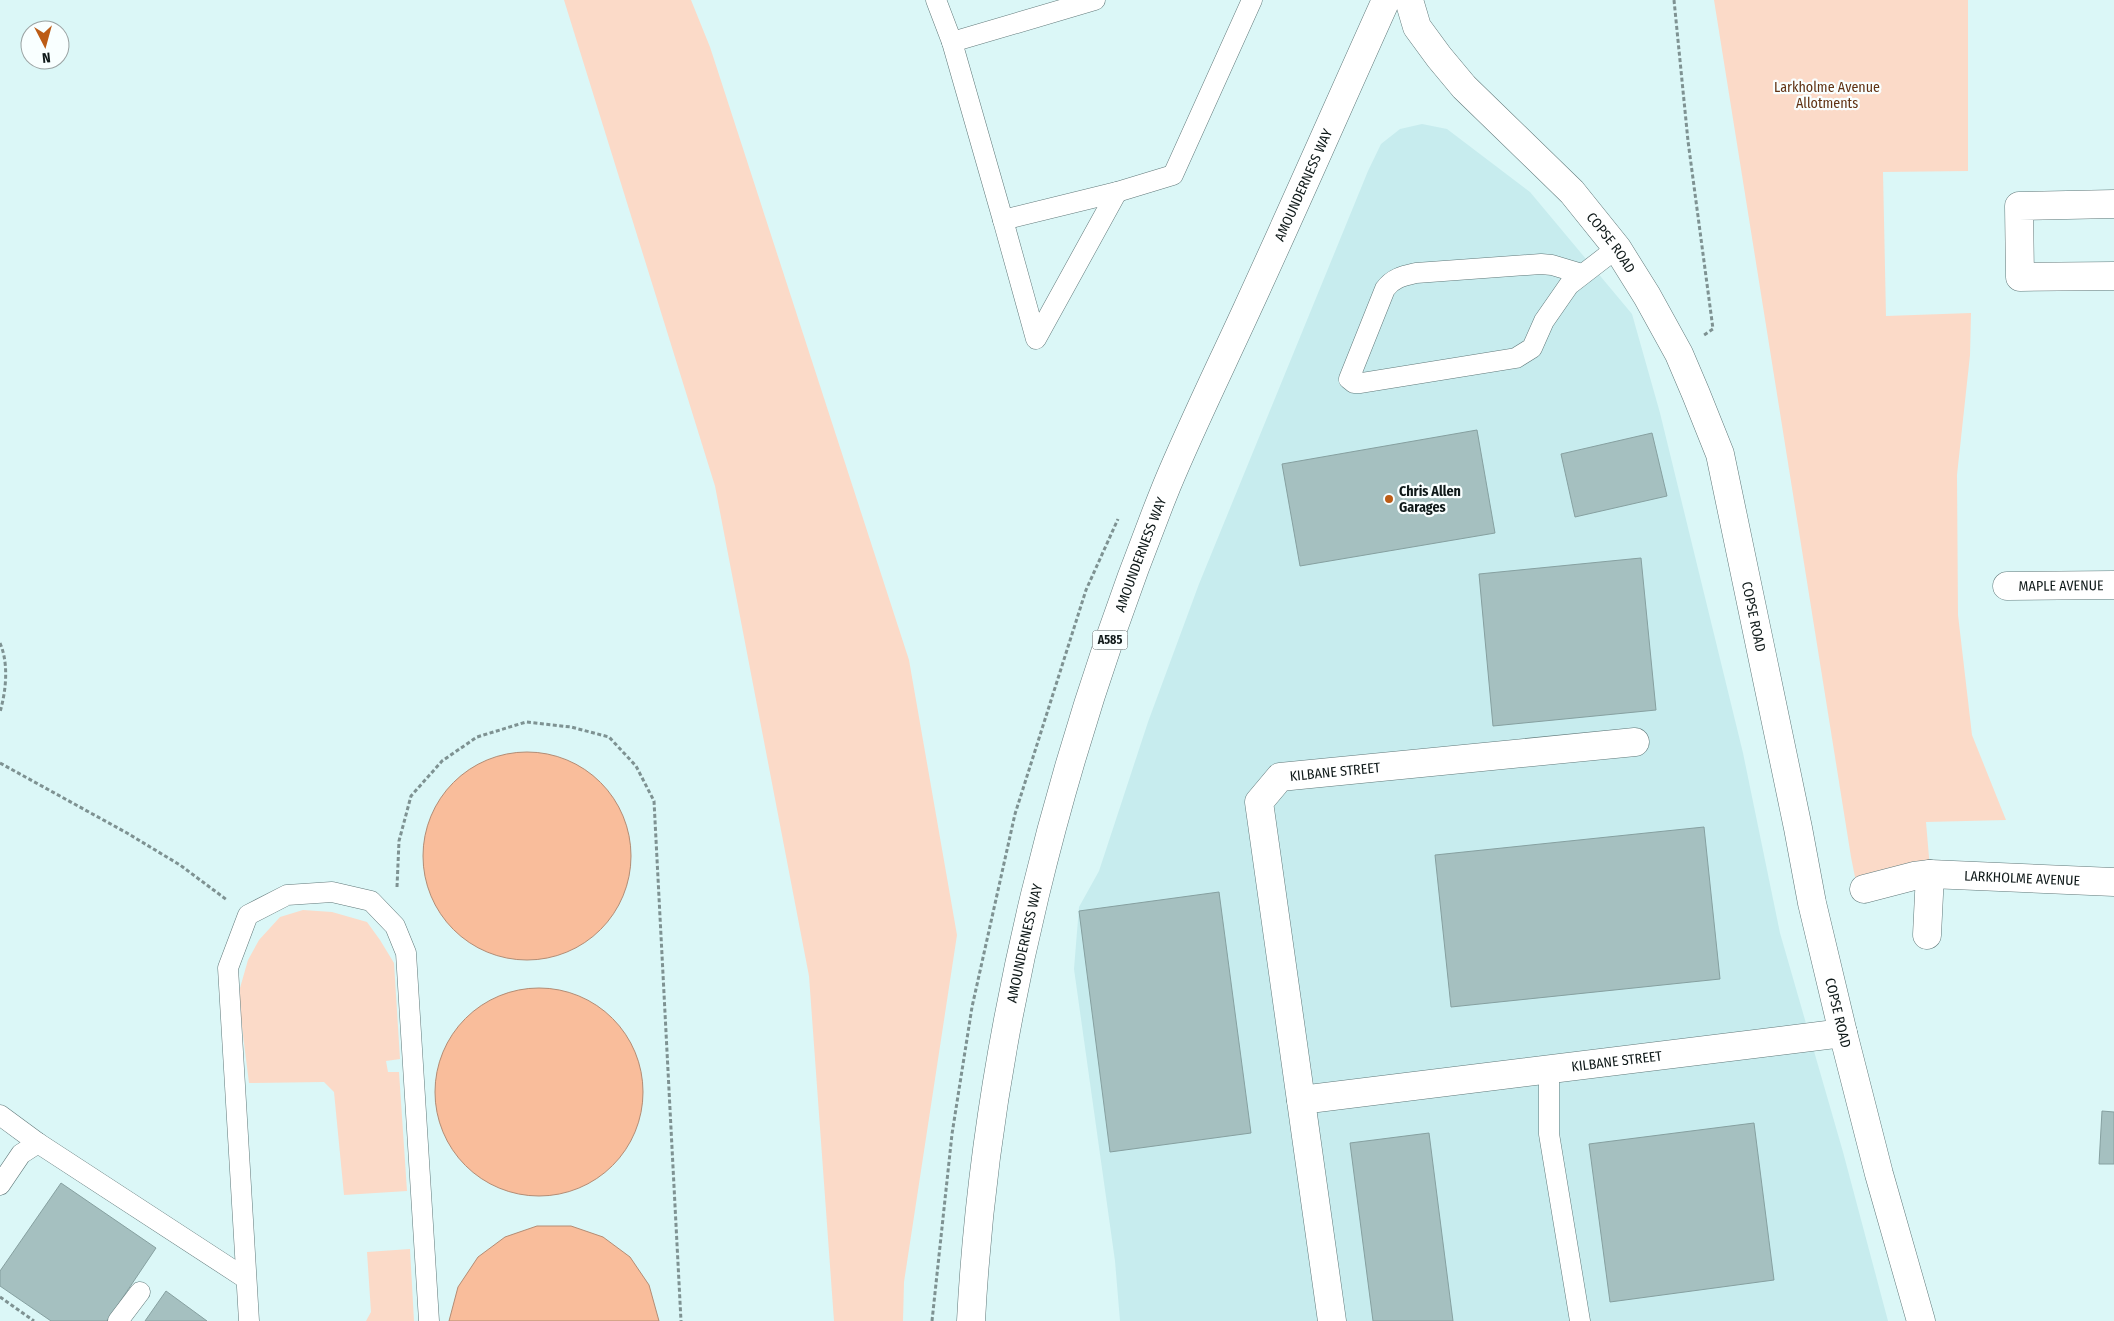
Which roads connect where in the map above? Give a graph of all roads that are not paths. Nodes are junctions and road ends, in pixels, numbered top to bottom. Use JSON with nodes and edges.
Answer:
{"nodes":[{"id":1,"x":936,"y":0,"type":"edge"},
{"id":2,"x":1095,"y":0,"type":"edge"},
{"id":3,"x":1252,"y":0,"type":"edge"},
{"id":4,"x":1386,"y":0,"type":"edge"},
{"id":5,"x":1409,"y":0,"type":"edge"},
{"id":6,"x":952,"y":42,"type":"junction"},
{"id":7,"x":1118,"y":192,"type":"junction"},
{"id":8,"x":2114,"y":204,"type":"edge"},
{"id":9,"x":1003,"y":220,"type":"junction"},
{"id":10,"x":1616,"y":248,"type":"junction"},
{"id":11,"x":1582,"y":274,"type":"junction"},
{"id":12,"x":2114,"y":276,"type":"edge"},
{"id":13,"x":2114,"y":585,"type":"edge"},
{"id":14,"x":2007,"y":586,"type":"dead end"},
{"id":15,"x":1635,"y":742,"type":"dead end"},
{"id":16,"x":1930,"y":874,"type":"junction"},
{"id":17,"x":2114,"y":882,"type":"edge"},
{"id":18,"x":1864,"y":889,"type":"dead end"},
{"id":19,"x":1927,"y":935,"type":"dead end"},
{"id":20,"x":1843,"y":1033,"type":"junction"},
{"id":21,"x":1549,"y":1071,"type":"junction"},
{"id":22,"x":1301,"y":1100,"type":"junction"},
{"id":23,"x":0,"y":1115,"type":"edge"},
{"id":24,"x":38,"y":1143,"type":"junction"},
{"id":25,"x":0,"y":1185,"type":"edge"},
{"id":26,"x":245,"y":1278,"type":"junction"},
{"id":27,"x":140,"y":1292,"type":"dead end"},
{"id":28,"x":118,"y":1321,"type":"edge"},
{"id":29,"x":248,"y":1321,"type":"edge"},
{"id":30,"x":429,"y":1321,"type":"edge"},
{"id":31,"x":971,"y":1321,"type":"edge"},
{"id":32,"x":1332,"y":1321,"type":"edge"},
{"id":33,"x":1580,"y":1321,"type":"edge"},
{"id":34,"x":1922,"y":1321,"type":"edge"}],
"edges":[{"from":1,"to":6,"type":"lane"},
{"from":2,"to":6,"type":"lane"},
{"from":3,"to":7,"type":"lane"},
{"from":4,"to":31,"type":"main road","name":"AMOUNDERNESS WAY","number":"A585"},
{"from":5,"to":10,"type":"main road","name":"COPSE ROAD"},
{"from":6,"to":9,"type":"lane"},
{"from":7,"to":9,"type":"lane"},
{"from":7,"to":9,"type":"lane"},
{"from":8,"to":12,"type":"main road"},
{"from":10,"to":11,"type":"lane"},
{"from":10,"to":20,"type":"main road","name":"COPSE ROAD"},
{"from":11,"to":11,"type":"lane"},
{"from":13,"to":14,"type":"main road","name":"MAPLE AVENUE"},
{"from":15,"to":22,"type":"main road","name":"KILBANE STREET"},
{"from":16,"to":17,"type":"main road","name":"LARKHOLME AVENUE"},
{"from":16,"to":18,"type":"main road","name":"LARKHOLME AVENUE"},
{"from":16,"to":19,"type":"main road"},
{"from":20,"to":21,"type":"main road","name":"KILBANE STREET"},
{"from":20,"to":34,"type":"main road","name":"COPSE ROAD"},
{"from":21,"to":22,"type":"main road","name":"KILBANE STREET"},
{"from":21,"to":33,"type":"lane"},
{"from":22,"to":32,"type":"main road","name":"KILBANE STREET"},
{"from":23,"to":24,"type":"lane"},
{"from":24,"to":25,"type":"lane"},
{"from":24,"to":26,"type":"lane"},
{"from":26,"to":29,"type":"lane"},
{"from":26,"to":30,"type":"lane"},
{"from":27,"to":28,"type":"lane"}]}
